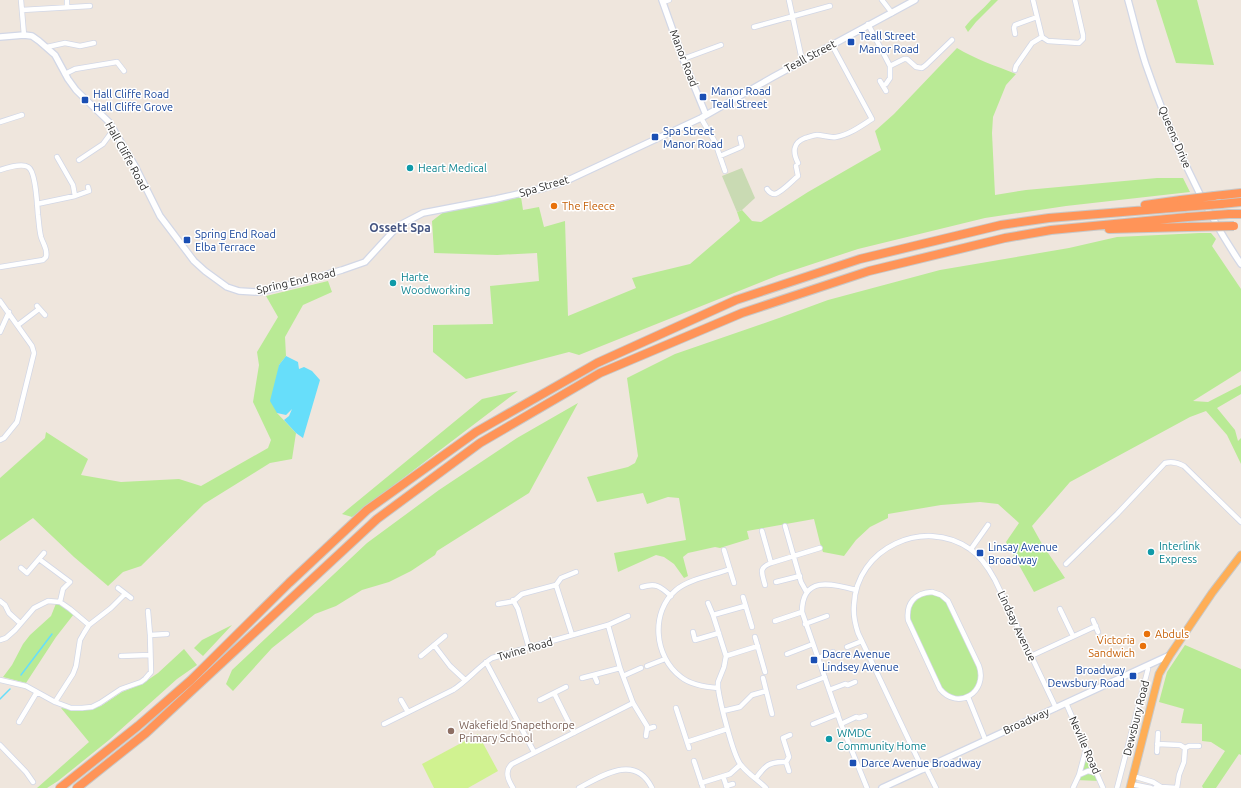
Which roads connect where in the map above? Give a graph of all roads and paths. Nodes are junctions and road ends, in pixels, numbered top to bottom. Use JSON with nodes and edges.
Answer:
{"nodes":[{"id":1,"x":22,"y":0,"type":"edge"},
{"id":2,"x":67,"y":0,"type":"edge"},
{"id":3,"x":669,"y":0,"type":"edge"},
{"id":4,"x":790,"y":0,"type":"edge"},
{"id":5,"x":882,"y":0,"type":"edge"},
{"id":6,"x":915,"y":0,"type":"edge"},
{"id":7,"x":1032,"y":0,"type":"edge"},
{"id":8,"x":1075,"y":0,"type":"edge"},
{"id":9,"x":1128,"y":0,"type":"edge"},
{"id":10,"x":662,"y":1,"type":"edge"},
{"id":11,"x":91,"y":6,"type":"dead end"},
{"id":12,"x":830,"y":6,"type":"dead end"},
{"id":13,"x":67,"y":8,"type":"junction"},
{"id":14,"x":22,"y":10,"type":"junction"},
{"id":15,"x":892,"y":13,"type":"junction"},
{"id":16,"x":793,"y":16,"type":"junction"},
{"id":17,"x":1037,"y":17,"type":"junction"},
{"id":18,"x":868,"y":24,"type":"junction"},
{"id":19,"x":754,"y":27,"type":"dead end"},
{"id":20,"x":24,"y":34,"type":"junction"},
{"id":21,"x":1015,"y":34,"type":"dead end"},
{"id":22,"x":0,"y":37,"type":"edge"},
{"id":23,"x":1042,"y":37,"type":"junction"},
{"id":24,"x":952,"y":40,"type":"dead end"},
{"id":25,"x":94,"y":43,"type":"dead end"},
{"id":26,"x":722,"y":45,"type":"dead end"},
{"id":27,"x":832,"y":45,"type":"junction"},
{"id":28,"x":947,"y":45,"type":"junction"},
{"id":29,"x":47,"y":47,"type":"junction"},
{"id":30,"x":952,"y":50,"type":"dead end"},
{"id":31,"x":683,"y":59,"type":"junction"},
{"id":32,"x":802,"y":60,"type":"junction"},
{"id":33,"x":890,"y":66,"type":"junction"},
{"id":34,"x":1015,"y":70,"type":"dead end"},
{"id":35,"x":124,"y":71,"type":"dead end"},
{"id":36,"x":65,"y":74,"type":"junction"},
{"id":37,"x":880,"y":81,"type":"dead end"},
{"id":38,"x":883,"y":86,"type":"junction"},
{"id":39,"x":886,"y":91,"type":"dead end"},
{"id":40,"x":22,"y":114,"type":"dead end"},
{"id":41,"x":706,"y":115,"type":"junction"},
{"id":42,"x":701,"y":118,"type":"junction"},
{"id":43,"x":0,"y":122,"type":"edge"},
{"id":44,"x":114,"y":129,"type":"junction"},
{"id":45,"x":740,"y":138,"type":"dead end"},
{"id":46,"x":720,"y":156,"type":"junction"},
{"id":47,"x":57,"y":157,"type":"dead end"},
{"id":48,"x":79,"y":160,"type":"dead end"},
{"id":49,"x":804,"y":163,"type":"dead end"},
{"id":50,"x":796,"y":165,"type":"junction"},
{"id":51,"x":0,"y":170,"type":"edge"},
{"id":52,"x":725,"y":171,"type":"dead end"},
{"id":53,"x":88,"y":187,"type":"dead end"},
{"id":54,"x":767,"y":189,"type":"dead end"},
{"id":55,"x":1241,"y":193,"type":"edge"},
{"id":56,"x":75,"y":196,"type":"junction"},
{"id":57,"x":1241,"y":202,"type":"edge"},
{"id":58,"x":1182,"y":203,"type":"junction"},
{"id":59,"x":37,"y":204,"type":"junction"},
{"id":60,"x":1241,"y":214,"type":"edge"},
{"id":61,"x":160,"y":216,"type":"joint"},
{"id":62,"x":398,"y":226,"type":"joint"},
{"id":63,"x":1237,"y":226,"type":"edge"},
{"id":64,"x":1050,"y":230,"type":"junction"},
{"id":65,"x":1241,"y":264,"type":"edge"},
{"id":66,"x":0,"y":267,"type":"edge"},
{"id":67,"x":0,"y":301,"type":"edge"},
{"id":68,"x":9,"y":312,"type":"junction"},
{"id":69,"x":45,"y":316,"type":"dead end"},
{"id":70,"x":18,"y":324,"type":"junction"},
{"id":71,"x":0,"y":332,"type":"edge"},
{"id":72,"x":0,"y":440,"type":"edge"},
{"id":73,"x":1241,"y":522,"type":"edge"},
{"id":74,"x":988,"y":525,"type":"dead end"},
{"id":75,"x":785,"y":526,"type":"dead end"},
{"id":76,"x":762,"y":531,"type":"dead end"},
{"id":77,"x":820,"y":548,"type":"dead end"},
{"id":78,"x":971,"y":549,"type":"junction"},
{"id":79,"x":724,"y":550,"type":"dead end"},
{"id":80,"x":44,"y":553,"type":"dead end"},
{"id":81,"x":1241,"y":555,"type":"edge"},
{"id":82,"x":794,"y":556,"type":"junction"},
{"id":83,"x":39,"y":559,"type":"junction"},
{"id":84,"x":771,"y":563,"type":"junction"},
{"id":85,"x":1066,"y":564,"type":"dead end"},
{"id":86,"x":21,"y":568,"type":"dead end"},
{"id":87,"x":730,"y":569,"type":"junction"},
{"id":88,"x":576,"y":572,"type":"dead end"},
{"id":89,"x":800,"y":576,"type":"junction"},
{"id":90,"x":776,"y":582,"type":"dead end"},
{"id":91,"x":734,"y":583,"type":"dead end"},
{"id":92,"x":765,"y":584,"type":"dead end"},
{"id":93,"x":556,"y":585,"type":"junction"},
{"id":94,"x":642,"y":587,"type":"dead end"},
{"id":95,"x":118,"y":588,"type":"dead end"},
{"id":96,"x":856,"y":590,"type":"junction"},
{"id":97,"x":806,"y":592,"type":"junction"},
{"id":98,"x":125,"y":594,"type":"junction"},
{"id":99,"x":671,"y":596,"type":"junction"},
{"id":100,"x":743,"y":597,"type":"dead end"},
{"id":101,"x":131,"y":598,"type":"dead end"},
{"id":102,"x":513,"y":600,"type":"junction"},
{"id":103,"x":0,"y":601,"type":"edge"},
{"id":104,"x":60,"y":602,"type":"junction"},
{"id":105,"x":708,"y":603,"type":"dead end"},
{"id":106,"x":498,"y":604,"type":"dead end"},
{"id":107,"x":745,"y":606,"type":"junction"},
{"id":108,"x":1060,"y":609,"type":"dead end"},
{"id":109,"x":148,"y":611,"type":"dead end"},
{"id":110,"x":802,"y":612,"type":"junction"},
{"id":111,"x":822,"y":612,"type":"dead end"},
{"id":112,"x":713,"y":615,"type":"junction"},
{"id":113,"x":1070,"y":615,"type":"dead end"},
{"id":114,"x":628,"y":616,"type":"dead end"},
{"id":115,"x":1064,"y":618,"type":"junction"},
{"id":116,"x":1093,"y":620,"type":"dead end"},
{"id":117,"x":775,"y":621,"type":"dead end"},
{"id":118,"x":20,"y":623,"type":"junction"},
{"id":119,"x":805,"y":624,"type":"junction"},
{"id":120,"x":608,"y":625,"type":"junction"},
{"id":121,"x":89,"y":626,"type":"junction"},
{"id":122,"x":1096,"y":626,"type":"junction"},
{"id":123,"x":752,"y":627,"type":"dead end"},
{"id":124,"x":693,"y":632,"type":"dead end"},
{"id":125,"x":1098,"y":632,"type":"dead end"},
{"id":126,"x":719,"y":633,"type":"junction"},
{"id":127,"x":167,"y":634,"type":"dead end"},
{"id":128,"x":150,"y":635,"type":"junction"},
{"id":129,"x":572,"y":635,"type":"junction"},
{"id":130,"x":445,"y":636,"type":"dead end"},
{"id":131,"x":755,"y":636,"type":"dead end"},
{"id":132,"x":1073,"y":636,"type":"junction"},
{"id":133,"x":0,"y":640,"type":"edge"},
{"id":134,"x":862,"y":641,"type":"junction"},
{"id":135,"x":813,"y":644,"type":"junction"},
{"id":136,"x":434,"y":645,"type":"junction"},
{"id":137,"x":758,"y":646,"type":"junction"},
{"id":138,"x":847,"y":647,"type":"dead end"},
{"id":139,"x":530,"y":648,"type":"junction"},
{"id":140,"x":833,"y":652,"type":"dead end"},
{"id":141,"x":787,"y":654,"type":"dead end"},
{"id":142,"x":150,"y":655,"type":"junction"},
{"id":143,"x":1170,"y":655,"type":"junction"},
{"id":144,"x":121,"y":656,"type":"dead end"},
{"id":145,"x":421,"y":656,"type":"dead end"},
{"id":146,"x":726,"y":656,"type":"junction"},
{"id":147,"x":1031,"y":656,"type":"junction"},
{"id":148,"x":818,"y":658,"type":"junction"},
{"id":149,"x":665,"y":659,"type":"junction"},
{"id":150,"x":486,"y":662,"type":"junction"},
{"id":151,"x":648,"y":666,"type":"dead end"},
{"id":152,"x":620,"y":668,"type":"junction"},
{"id":153,"x":641,"y":668,"type":"dead end"},
{"id":154,"x":1148,"y":668,"type":"junction"},
{"id":155,"x":765,"y":672,"type":"dead end"},
{"id":156,"x":1159,"y":674,"type":"junction"},
{"id":157,"x":594,"y":675,"type":"junction"},
{"id":158,"x":623,"y":676,"type":"junction"},
{"id":159,"x":825,"y":677,"type":"junction"},
{"id":160,"x":582,"y":678,"type":"dead end"},
{"id":161,"x":763,"y":678,"type":"dead end"},
{"id":162,"x":0,"y":680,"type":"edge"},
{"id":163,"x":465,"y":680,"type":"junction"},
{"id":164,"x":597,"y":682,"type":"dead end"},
{"id":165,"x":855,"y":682,"type":"dead end"},
{"id":166,"x":566,"y":687,"type":"dead end"},
{"id":167,"x":799,"y":687,"type":"dead end"},
{"id":168,"x":718,"y":688,"type":"junction"},
{"id":169,"x":830,"y":690,"type":"junction"},
{"id":170,"x":766,"y":691,"type":"junction"},
{"id":171,"x":37,"y":692,"type":"junction"},
{"id":172,"x":554,"y":693,"type":"junction"},
{"id":173,"x":968,"y":697,"type":"junction"},
{"id":174,"x":401,"y":700,"type":"dead end"},
{"id":175,"x":540,"y":700,"type":"dead end"},
{"id":176,"x":55,"y":702,"type":"junction"},
{"id":177,"x":633,"y":703,"type":"junction"},
{"id":178,"x":1066,"y":703,"type":"junction"},
{"id":179,"x":676,"y":708,"type":"dead end"},
{"id":180,"x":1056,"y":708,"type":"junction"},
{"id":181,"x":723,"y":711,"type":"junction"},
{"id":182,"x":408,"y":712,"type":"junction"},
{"id":183,"x":772,"y":714,"type":"dead end"},
{"id":184,"x":838,"y":714,"type":"junction"},
{"id":185,"x":865,"y":716,"type":"dead end"},
{"id":186,"x":19,"y":722,"type":"dead end"},
{"id":187,"x":384,"y":724,"type":"dead end"},
{"id":188,"x":813,"y":724,"type":"dead end"},
{"id":189,"x":841,"y":724,"type":"junction"},
{"id":190,"x":654,"y":727,"type":"dead end"},
{"id":191,"x":648,"y":729,"type":"junction"},
{"id":192,"x":727,"y":729,"type":"junction"},
{"id":193,"x":574,"y":733,"type":"junction"},
{"id":194,"x":1158,"y":733,"type":"dead end"},
{"id":195,"x":790,"y":735,"type":"dead end"},
{"id":196,"x":646,"y":736,"type":"dead end"},
{"id":197,"x":985,"y":739,"type":"junction"},
{"id":198,"x":687,"y":742,"type":"junction"},
{"id":199,"x":1157,"y":744,"type":"junction"},
{"id":200,"x":0,"y":745,"type":"edge"},
{"id":201,"x":1199,"y":746,"type":"dead end"},
{"id":202,"x":689,"y":748,"type":"dead end"},
{"id":203,"x":1184,"y":748,"type":"junction"},
{"id":204,"x":1086,"y":749,"type":"junction"},
{"id":205,"x":534,"y":752,"type":"junction"},
{"id":206,"x":1157,"y":752,"type":"dead end"},
{"id":207,"x":786,"y":762,"type":"junction"},
{"id":208,"x":693,"y":764,"type":"dead end"},
{"id":209,"x":740,"y":765,"type":"junction"},
{"id":210,"x":924,"y":769,"type":"junction"},
{"id":211,"x":789,"y":771,"type":"dead end"},
{"id":212,"x":1097,"y":773,"type":"junction"},
{"id":213,"x":1079,"y":774,"type":"junction"},
{"id":214,"x":723,"y":776,"type":"junction"},
{"id":215,"x":1133,"y":776,"type":"junction"},
{"id":216,"x":756,"y":778,"type":"junction"},
{"id":217,"x":33,"y":782,"type":"dead end"},
{"id":218,"x":701,"y":783,"type":"junction"},
{"id":219,"x":733,"y":784,"type":"dead end"},
{"id":220,"x":1131,"y":786,"type":"edge"},
{"id":221,"x":726,"y":787,"type":"edge"},
{"id":222,"x":1161,"y":787,"type":"junction"},
{"id":223,"x":60,"y":788,"type":"edge"},
{"id":224,"x":77,"y":788,"type":"edge"},
{"id":225,"x":513,"y":788,"type":"edge"},
{"id":226,"x":579,"y":788,"type":"edge"},
{"id":227,"x":652,"y":788,"type":"edge"},
{"id":228,"x":703,"y":788,"type":"edge"},
{"id":229,"x":766,"y":788,"type":"edge"},
{"id":230,"x":867,"y":788,"type":"edge"},
{"id":231,"x":882,"y":788,"type":"edge"},
{"id":232,"x":936,"y":788,"type":"edge"},
{"id":233,"x":1073,"y":788,"type":"edge"},
{"id":234,"x":1103,"y":788,"type":"edge"},
{"id":235,"x":1117,"y":788,"type":"edge"},
{"id":236,"x":1151,"y":788,"type":"edge"},
{"id":237,"x":1155,"y":788,"type":"edge"},
{"id":238,"x":1177,"y":788,"type":"edge"}],
"edges":[{"from":1,"to":14,"type":"street"},
{"from":2,"to":13,"type":"street"},
{"from":3,"to":10,"type":"street"},
{"from":4,"to":16,"type":"street"},
{"from":5,"to":15,"type":"street"},
{"from":6,"to":15,"type":"street","name":"Teall Street"},
{"from":7,"to":17,"type":"street"},
{"from":8,"to":23,"type":"street"},
{"from":9,"to":65,"type":"street","name":"Queens Drive"},
{"from":10,"to":31,"type":"street","name":"Manor Road"},
{"from":11,"to":13,"type":"street"},
{"from":12,"to":16,"type":"street"},
{"from":13,"to":14,"type":"street"},
{"from":14,"to":20,"type":"street"},
{"from":15,"to":18,"type":"street","name":"Teall Street"},
{"from":16,"to":19,"type":"street"},
{"from":16,"to":32,"type":"street"},
{"from":17,"to":21,"type":"street"},
{"from":17,"to":23,"type":"street"},
{"from":18,"to":27,"type":"street","name":"Teall Street"},
{"from":18,"to":33,"type":"street"},
{"from":20,"to":22,"type":"street"},
{"from":20,"to":29,"type":"street","name":"Hall Cliffe Road"},
{"from":23,"to":34,"type":"street"},
{"from":24,"to":28,"type":"street"},
{"from":25,"to":29,"type":"street"},
{"from":26,"to":31,"type":"street"},
{"from":27,"to":32,"type":"street","name":"Teall Street"},
{"from":27,"to":50,"type":"street"},
{"from":28,"to":30,"type":"street"},
{"from":28,"to":33,"type":"street"},
{"from":29,"to":36,"type":"street","name":"Hall Cliffe Road"},
{"from":31,"to":41,"type":"street","name":"Manor Road"},
{"from":32,"to":41,"type":"street","name":"Teall Street"},
{"from":33,"to":38,"type":"street"},
{"from":35,"to":36,"type":"street"},
{"from":36,"to":44,"type":"street","name":"Hall Cliffe Road"},
{"from":37,"to":38,"type":"street"},
{"from":38,"to":39,"type":"street"},
{"from":40,"to":43,"type":"street"},
{"from":41,"to":42,"type":"street","name":"Spa Street"},
{"from":42,"to":46,"type":"street"},
{"from":42,"to":62,"type":"street","name":"Spa Street"},
{"from":44,"to":48,"type":"street"},
{"from":44,"to":61,"type":"street","name":"Hall Cliffe Road"},
{"from":45,"to":46,"type":"street"},
{"from":46,"to":52,"type":"street"},
{"from":47,"to":56,"type":"street"},
{"from":49,"to":50,"type":"street"},
{"from":50,"to":54,"type":"street"},
{"from":51,"to":59,"type":"street"},
{"from":53,"to":56,"type":"street"},
{"from":55,"to":58,"type":"highway","bridge":true},
{"from":56,"to":59,"type":"street"},
{"from":57,"to":58,"type":"highway","bridge":true},
{"from":58,"to":223,"type":"highway"},
{"from":59,"to":66,"type":"street"},
{"from":60,"to":64,"type":"highway","bridge":true},
{"from":61,"to":62,"type":"street","name":"Spring End Road"},
{"from":63,"to":64,"type":"highway","bridge":true},
{"from":64,"to":224,"type":"highway"},
{"from":67,"to":68,"type":"street"},
{"from":68,"to":70,"type":"street"},
{"from":68,"to":71,"type":"street"},
{"from":69,"to":70,"type":"street"},
{"from":70,"to":72,"type":"street"},
{"from":73,"to":85,"type":"street"},
{"from":74,"to":78,"type":"street"},
{"from":75,"to":82,"type":"street"},
{"from":76,"to":84,"type":"street"},
{"from":77,"to":82,"type":"street"},
{"from":78,"to":96,"type":"street","name":"Lindsay Avenue"},
{"from":78,"to":147,"type":"street","name":"Lindsay Avenue"},
{"from":79,"to":87,"type":"street"},
{"from":80,"to":83,"type":"street"},
{"from":81,"to":143,"type":"highway","name":"Dewsbury Road"},
{"from":82,"to":84,"type":"street"},
{"from":82,"to":89,"type":"street"},
{"from":83,"to":86,"type":"street"},
{"from":83,"to":104,"type":"street"},
{"from":84,"to":92,"type":"street"},
{"from":87,"to":91,"type":"street"},
{"from":87,"to":99,"type":"street"},
{"from":88,"to":93,"type":"street"},
{"from":89,"to":90,"type":"street"},
{"from":89,"to":97,"type":"street"},
{"from":93,"to":102,"type":"street"},
{"from":93,"to":129,"type":"street"},
{"from":94,"to":99,"type":"street"},
{"from":95,"to":98,"type":"street"},
{"from":96,"to":97,"type":"street"},
{"from":96,"to":134,"type":"street","name":"Lindsay Avenue"},
{"from":97,"to":110,"type":"street"},
{"from":98,"to":101,"type":"street"},
{"from":98,"to":121,"type":"street"},
{"from":99,"to":149,"type":"street"},
{"from":100,"to":107,"type":"street"},
{"from":102,"to":106,"type":"street"},
{"from":102,"to":139,"type":"street"},
{"from":103,"to":118,"type":"street"},
{"from":104,"to":118,"type":"street"},
{"from":104,"to":121,"type":"street"},
{"from":105,"to":112,"type":"street"},
{"from":107,"to":112,"type":"street"},
{"from":107,"to":123,"type":"street"},
{"from":108,"to":115,"type":"street"},
{"from":109,"to":128,"type":"street"},
{"from":110,"to":117,"type":"street"},
{"from":110,"to":119,"type":"street"},
{"from":111,"to":119,"type":"street"},
{"from":112,"to":126,"type":"street"},
{"from":113,"to":115,"type":"street"},
{"from":114,"to":120,"type":"street","name":"Twine Road"},
{"from":115,"to":132,"type":"street"},
{"from":116,"to":122,"type":"street"},
{"from":118,"to":133,"type":"street"},
{"from":119,"to":135,"type":"street"},
{"from":120,"to":129,"type":"street","name":"Twine Road"},
{"from":120,"to":152,"type":"street"},
{"from":121,"to":176,"type":"street"},
{"from":122,"to":125,"type":"street"},
{"from":122,"to":132,"type":"street"},
{"from":124,"to":126,"type":"street"},
{"from":126,"to":146,"type":"street"},
{"from":127,"to":128,"type":"street"},
{"from":128,"to":142,"type":"street"},
{"from":129,"to":139,"type":"street","name":"Twine Road"},
{"from":130,"to":136,"type":"street"},
{"from":131,"to":137,"type":"street"},
{"from":132,"to":147,"type":"street"},
{"from":134,"to":138,"type":"street"},
{"from":134,"to":210,"type":"street","name":"Lindsay Avenue"},
{"from":135,"to":141,"type":"street"},
{"from":135,"to":148,"type":"street"},
{"from":136,"to":145,"type":"street"},
{"from":136,"to":163,"type":"street"},
{"from":137,"to":146,"type":"street"},
{"from":137,"to":155,"type":"street"},
{"from":139,"to":150,"type":"street","name":"Twine Road"},
{"from":140,"to":148,"type":"street"},
{"from":142,"to":144,"type":"street"},
{"from":142,"to":176,"type":"street"},
{"from":143,"to":154,"type":"street","name":"Broadway"},
{"from":143,"to":156,"type":"highway","name":"Dewsbury Road"},
{"from":146,"to":168,"type":"street"},
{"from":147,"to":180,"type":"street","name":"Lindsay Avenue"},
{"from":148,"to":159,"type":"street"},
{"from":149,"to":151,"type":"street"},
{"from":149,"to":168,"type":"street"},
{"from":150,"to":163,"type":"street","name":"Twine Road"},
{"from":150,"to":205,"type":"street"},
{"from":152,"to":157,"type":"street"},
{"from":152,"to":158,"type":"street"},
{"from":153,"to":158,"type":"street"},
{"from":154,"to":156,"type":"street"},
{"from":154,"to":178,"type":"street","name":"Broadway"},
{"from":154,"to":235,"type":"street","name":"Dewsbury Road"},
{"from":156,"to":215,"type":"highway","name":"Dewsbury Road"},
{"from":157,"to":160,"type":"street"},
{"from":157,"to":164,"type":"street"},
{"from":158,"to":177,"type":"street"},
{"from":159,"to":167,"type":"street"},
{"from":159,"to":169,"type":"street"},
{"from":161,"to":170,"type":"street"},
{"from":162,"to":171,"type":"street"},
{"from":163,"to":182,"type":"street","name":"Twine Road"},
{"from":165,"to":169,"type":"street"},
{"from":166,"to":172,"type":"street"},
{"from":168,"to":181,"type":"street"},
{"from":169,"to":184,"type":"street"},
{"from":170,"to":181,"type":"street"},
{"from":170,"to":183,"type":"street"},
{"from":171,"to":176,"type":"street"},
{"from":171,"to":186,"type":"street"},
{"from":172,"to":175,"type":"street"},
{"from":172,"to":193,"type":"street"},
{"from":173,"to":173,"type":"street"},
{"from":173,"to":197,"type":"street"},
{"from":174,"to":182,"type":"street"},
{"from":177,"to":191,"type":"street"},
{"from":177,"to":193,"type":"street"},
{"from":178,"to":180,"type":"street","name":"Broadway"},
{"from":178,"to":204,"type":"street","name":"Neville Road"},
{"from":179,"to":198,"type":"street"},
{"from":180,"to":197,"type":"street","name":"Broadway"},
{"from":181,"to":192,"type":"street"},
{"from":182,"to":187,"type":"street","name":"Twine Road"},
{"from":184,"to":188,"type":"street"},
{"from":184,"to":189,"type":"street"},
{"from":185,"to":189,"type":"street"},
{"from":189,"to":230,"type":"street"},
{"from":190,"to":191,"type":"street"},
{"from":191,"to":196,"type":"street"},
{"from":192,"to":198,"type":"street"},
{"from":192,"to":209,"type":"street"},
{"from":193,"to":205,"type":"street"},
{"from":194,"to":199,"type":"street"},
{"from":195,"to":207,"type":"street"},
{"from":197,"to":210,"type":"street","name":"Broadway"},
{"from":198,"to":202,"type":"street"},
{"from":199,"to":203,"type":"street"},
{"from":199,"to":206,"type":"street"},
{"from":200,"to":217,"type":"street"},
{"from":201,"to":203,"type":"street"},
{"from":203,"to":238,"type":"street"},
{"from":204,"to":212,"type":"street","name":"Neville Road"},
{"from":204,"to":213,"type":"street"},
{"from":205,"to":225,"type":"street"},
{"from":207,"to":211,"type":"street"},
{"from":207,"to":216,"type":"street"},
{"from":208,"to":218,"type":"street"},
{"from":209,"to":214,"type":"street"},
{"from":209,"to":216,"type":"street"},
{"from":210,"to":231,"type":"street","name":"Broadway"},
{"from":210,"to":232,"type":"street","name":"Lindsay Avenue"},
{"from":212,"to":213,"type":"street"},
{"from":212,"to":234,"type":"street","name":"Neville Road"},
{"from":213,"to":233,"type":"street"},
{"from":214,"to":218,"type":"street"},
{"from":214,"to":221,"type":"street"},
{"from":215,"to":220,"type":"highway","name":"Dewsbury Road"},
{"from":215,"to":222,"type":"street"},
{"from":216,"to":229,"type":"street"},
{"from":218,"to":228,"type":"street"},
{"from":219,"to":221,"type":"street"},
{"from":220,"to":236,"type":"street"},
{"from":222,"to":237,"type":"street"},
{"from":222,"to":238,"type":"street"},
{"from":226,"to":227,"type":"street"}]}
